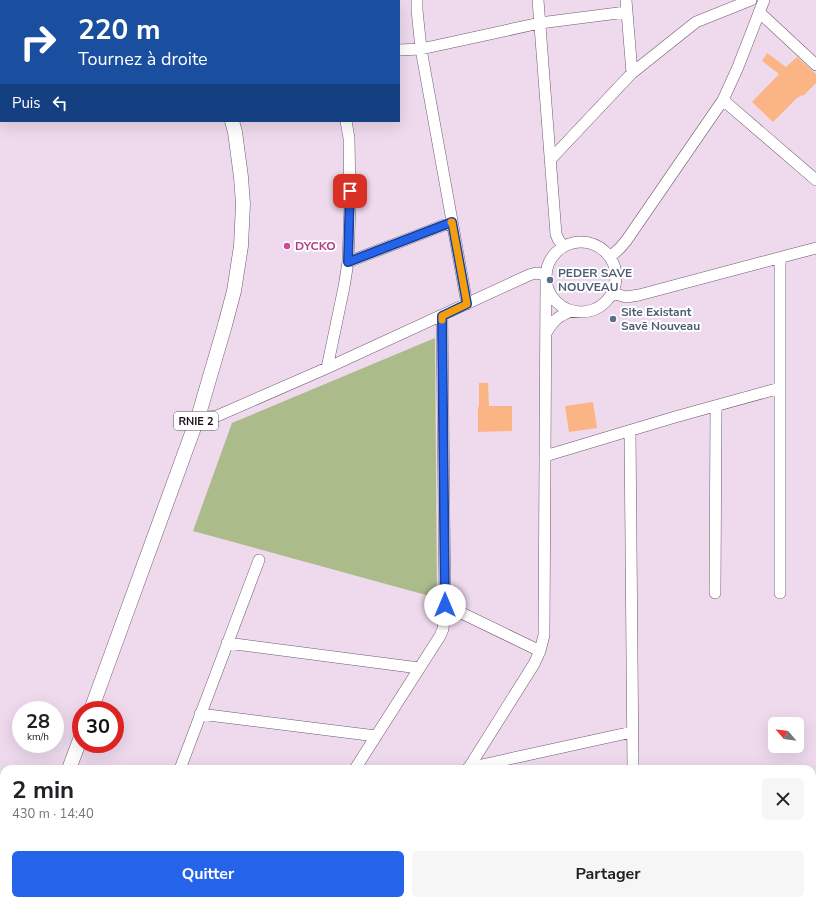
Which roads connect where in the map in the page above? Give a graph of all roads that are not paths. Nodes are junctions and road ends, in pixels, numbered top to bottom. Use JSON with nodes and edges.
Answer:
{"nodes":[{"id":1,"x":417,"y":0,"type":"edge"},
{"id":2,"x":538,"y":0,"type":"edge"},
{"id":3,"x":626,"y":0,"type":"edge"},
{"id":4,"x":751,"y":0,"type":"edge"},
{"id":5,"x":764,"y":0,"type":"edge"},
{"id":6,"x":626,"y":12,"type":"junction"},
{"id":7,"x":760,"y":12,"type":"junction"},
{"id":8,"x":540,"y":24,"type":"junction"},
{"id":9,"x":421,"y":49,"type":"junction"},
{"id":10,"x":400,"y":50,"type":"edge"},
{"id":11,"x":816,"y":65,"type":"edge"},
{"id":12,"x":632,"y":73,"type":"junction"},
{"id":13,"x":723,"y":100,"type":"junction"},
{"id":14,"x":232,"y":122,"type":"edge"},
{"id":15,"x":346,"y":122,"type":"edge"},
{"id":16,"x":550,"y":160,"type":"junction"},
{"id":17,"x":816,"y":180,"type":"edge"},
{"id":18,"x":452,"y":222,"type":"junction"},
{"id":19,"x":564,"y":246,"type":"junction"},
{"id":20,"x":816,"y":248,"type":"edge"},
{"id":21,"x":610,"y":257,"type":"junction"},
{"id":22,"x":780,"y":258,"type":"junction"},
{"id":23,"x":348,"y":262,"type":"junction"},
{"id":24,"x":546,"y":278,"type":"junction"},
{"id":25,"x":612,"y":293,"type":"junction"},
{"id":26,"x":467,"y":304,"type":"junction"},
{"id":27,"x":571,"y":311,"type":"junction"},
{"id":28,"x":442,"y":316,"type":"junction"},
{"id":29,"x":546,"y":333,"type":"junction"},
{"id":30,"x":327,"y":368,"type":"junction"},
{"id":31,"x":780,"y":388,"type":"junction"},
{"id":32,"x":716,"y":406,"type":"junction"},
{"id":33,"x":199,"y":414,"type":"junction"},
{"id":34,"x":630,"y":431,"type":"junction"},
{"id":35,"x":545,"y":456,"type":"junction"},
{"id":36,"x":259,"y":560,"type":"dead end"},
{"id":37,"x":715,"y":593,"type":"dead end"},
{"id":38,"x":780,"y":593,"type":"dead end"},
{"id":39,"x":445,"y":605,"type":"junction"},
{"id":40,"x":227,"y":643,"type":"junction"},
{"id":41,"x":540,"y":651,"type":"junction"},
{"id":42,"x":419,"y":668,"type":"junction"},
{"id":43,"x":94,"y":701,"type":"edge"},
{"id":44,"x":200,"y":714,"type":"junction"},
{"id":45,"x":632,"y":732,"type":"junction"},
{"id":46,"x":376,"y":736,"type":"junction"},
{"id":47,"x":75,"y":753,"type":"edge"},
{"id":48,"x":70,"y":765,"type":"edge"},
{"id":49,"x":181,"y":765,"type":"edge"},
{"id":50,"x":358,"y":765,"type":"edge"},
{"id":51,"x":471,"y":765,"type":"edge"},
{"id":52,"x":486,"y":765,"type":"edge"},
{"id":53,"x":633,"y":765,"type":"edge"}],
"edges":[{"from":1,"to":9,"type":"street"},
{"from":2,"to":8,"type":"street"},
{"from":3,"to":6,"type":"street"},
{"from":4,"to":12,"type":"street"},
{"from":5,"to":7,"type":"street"},
{"from":6,"to":8,"type":"street"},
{"from":6,"to":12,"type":"street"},
{"from":7,"to":11,"type":"street"},
{"from":7,"to":13,"type":"street"},
{"from":8,"to":9,"type":"street"},
{"from":8,"to":16,"type":"street"},
{"from":9,"to":10,"type":"street"},
{"from":9,"to":18,"type":"street"},
{"from":12,"to":16,"type":"street"},
{"from":13,"to":17,"type":"street"},
{"from":13,"to":21,"type":"street"},
{"from":14,"to":33,"type":"main road","number":"RNIE 2"},
{"from":15,"to":23,"type":"street"},
{"from":16,"to":19,"type":"street"},
{"from":18,"to":23,"type":"street"},
{"from":18,"to":26,"type":"street"},
{"from":19,"to":21,"type":"street"},
{"from":19,"to":24,"type":"street"},
{"from":20,"to":22,"type":"street"},
{"from":21,"to":25,"type":"street"},
{"from":22,"to":25,"type":"street"},
{"from":22,"to":31,"type":"street"},
{"from":23,"to":30,"type":"street"},
{"from":24,"to":26,"type":"street"},
{"from":24,"to":27,"type":"street"},
{"from":24,"to":29,"type":"street"},
{"from":25,"to":27,"type":"street"},
{"from":26,"to":28,"type":"street"},
{"from":27,"to":29,"type":"street"},
{"from":28,"to":30,"type":"street"},
{"from":28,"to":39,"type":"street"},
{"from":29,"to":35,"type":"street"},
{"from":30,"to":33,"type":"street"},
{"from":31,"to":32,"type":"street"},
{"from":31,"to":38,"type":"street"},
{"from":32,"to":34,"type":"street"},
{"from":32,"to":37,"type":"street"},
{"from":33,"to":43,"type":"main road","number":"RNIE 2"},
{"from":34,"to":35,"type":"street"},
{"from":34,"to":45,"type":"street"},
{"from":35,"to":41,"type":"street"},
{"from":36,"to":40,"type":"street"},
{"from":39,"to":41,"type":"street"},
{"from":39,"to":42,"type":"street"},
{"from":40,"to":42,"type":"street"},
{"from":40,"to":44,"type":"street"},
{"from":41,"to":51,"type":"street"},
{"from":42,"to":46,"type":"street"},
{"from":44,"to":46,"type":"street"},
{"from":44,"to":49,"type":"street"},
{"from":45,"to":52,"type":"street"},
{"from":45,"to":53,"type":"street"},
{"from":46,"to":50,"type":"street"},
{"from":47,"to":48,"type":"main road"}]}
